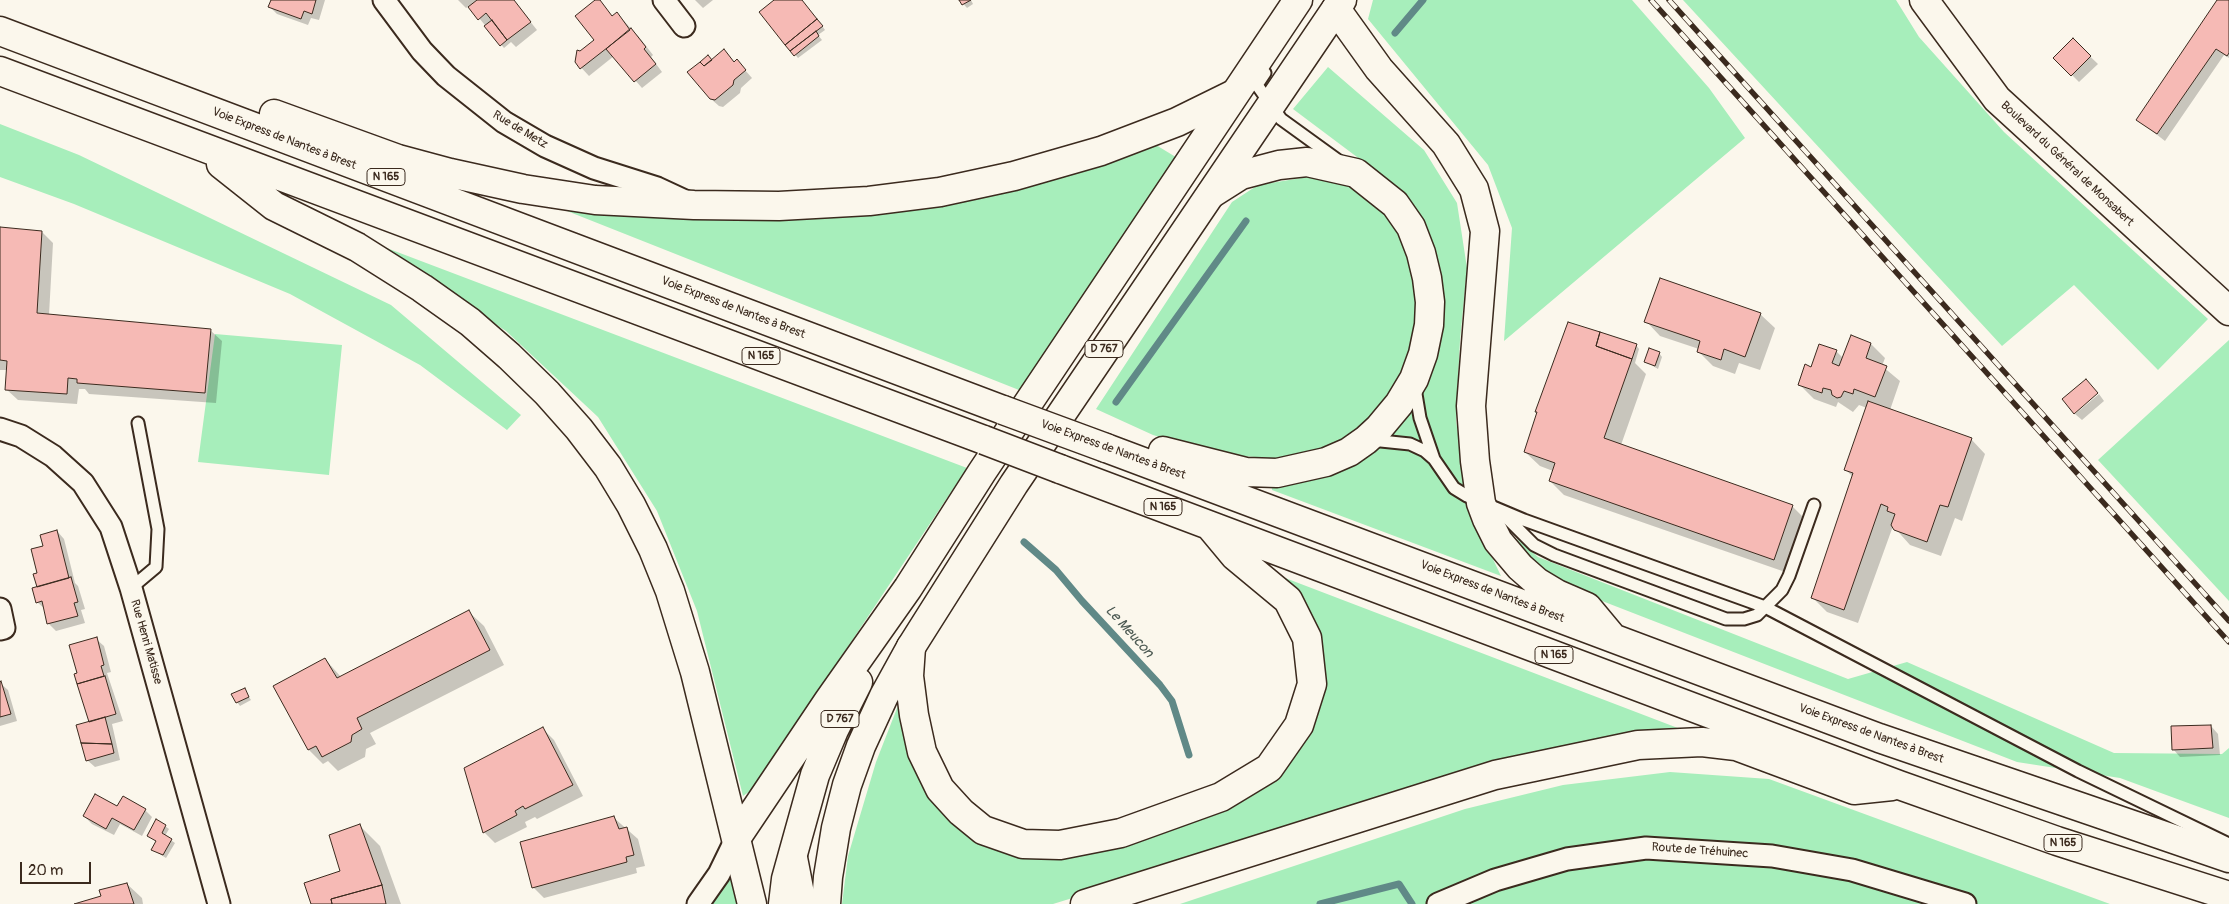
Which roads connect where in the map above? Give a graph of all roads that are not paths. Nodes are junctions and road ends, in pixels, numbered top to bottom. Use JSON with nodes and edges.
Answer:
{"nodes":[{"id":1,"x":384,"y":0,"type":"edge"},
{"id":2,"x":664,"y":0,"type":"edge"},
{"id":3,"x":1298,"y":0,"type":"edge"},
{"id":4,"x":1924,"y":0,"type":"edge"},
{"id":5,"x":1339,"y":5,"type":"edge"},
{"id":6,"x":684,"y":26,"type":"dead end"},
{"id":7,"x":0,"y":31,"type":"edge"},
{"id":8,"x":1274,"y":51,"type":"junction"},
{"id":9,"x":0,"y":71,"type":"edge"},
{"id":10,"x":1234,"y":94,"type":"junction"},
{"id":11,"x":1271,"y":104,"type":"junction"},
{"id":12,"x":207,"y":110,"type":"junction"},
{"id":13,"x":202,"y":149,"type":"junction"},
{"id":14,"x":1356,"y":173,"type":"junction"},
{"id":15,"x":1212,"y":194,"type":"junction"},
{"id":16,"x":694,"y":206,"type":"junction"},
{"id":17,"x":2229,"y":311,"type":"edge"},
{"id":18,"x":1414,"y":379,"type":"junction"},
{"id":19,"x":138,"y":423,"type":"dead end"},
{"id":20,"x":0,"y":429,"type":"edge"},
{"id":21,"x":1366,"y":440,"type":"junction"},
{"id":22,"x":1117,"y":452,"type":"junction"},
{"id":23,"x":1434,"y":459,"type":"junction"},
{"id":24,"x":1814,"y":505,"type":"dead end"},
{"id":25,"x":1490,"y":507,"type":"junction"},
{"id":26,"x":1209,"y":525,"type":"junction"},
{"id":27,"x":131,"y":588,"type":"junction"},
{"id":28,"x":908,"y":588,"type":"junction"},
{"id":29,"x":1765,"y":607,"type":"junction"},
{"id":30,"x":0,"y":608,"type":"edge"},
{"id":31,"x":0,"y":629,"type":"edge"},
{"id":32,"x":1613,"y":638,"type":"junction"},
{"id":33,"x":911,"y":647,"type":"junction"},
{"id":34,"x":1899,"y":785,"type":"junction"},
{"id":35,"x":737,"y":837,"type":"junction"},
{"id":36,"x":2229,"y":844,"type":"edge"},
{"id":37,"x":794,"y":858,"type":"junction"},
{"id":38,"x":2229,"y":858,"type":"edge"},
{"id":39,"x":2229,"y":896,"type":"edge"},
{"id":40,"x":219,"y":904,"type":"edge"},
{"id":41,"x":698,"y":904,"type":"edge"},
{"id":42,"x":752,"y":904,"type":"edge"},
{"id":43,"x":783,"y":904,"type":"edge"},
{"id":44,"x":802,"y":904,"type":"edge"},
{"id":45,"x":826,"y":904,"type":"edge"},
{"id":46,"x":1085,"y":904,"type":"edge"},
{"id":47,"x":1439,"y":904,"type":"edge"},
{"id":48,"x":1965,"y":904,"type":"edge"}],
"edges":[{"from":1,"to":16,"type":"street","name":"Rue de Metz"},
{"from":2,"to":6,"type":"street"},
{"from":3,"to":8,"type":"main road","number":"D 767"},
{"from":4,"to":17,"type":"main road","name":"Boulevard du Général de Monsabert"},
{"from":5,"to":11,"type":"main road","number":"D 767"},
{"from":5,"to":25,"type":"main road"},
{"from":7,"to":12,"type":"main road","name":"Voie Express de Nantes à Brest","number":"N 165"},
{"from":8,"to":10,"type":"main road","number":"D 767"},
{"from":8,"to":11,"type":"lane"},
{"from":9,"to":13,"type":"main road","number":"N 165"},
{"from":10,"to":16,"type":"main road"},
{"from":10,"to":28,"type":"main road","number":"D 767"},
{"from":11,"to":14,"type":"lane"},
{"from":11,"to":15,"type":"main road","number":"D 767"},
{"from":12,"to":16,"type":"main road"},
{"from":12,"to":22,"type":"main road","name":"Voie Express de Nantes à Brest","number":"N 165","bridge":true},
{"from":13,"to":26,"type":"main road","number":"N 165","bridge":true},
{"from":13,"to":35,"type":"main road"},
{"from":14,"to":15,"type":"main road"},
{"from":14,"to":18,"type":"main road"},
{"from":15,"to":33,"type":"main road","number":"D 767"},
{"from":18,"to":21,"type":"main road"},
{"from":18,"to":23,"type":"lane"},
{"from":19,"to":27,"type":"lane"},
{"from":20,"to":27,"type":"street","name":"Rue Henri Matisse"},
{"from":21,"to":22,"type":"main road"},
{"from":21,"to":23,"type":"lane"},
{"from":22,"to":32,"type":"main road","name":"Voie Express de Nantes à Brest","number":"N 165"},
{"from":23,"to":25,"type":"lane"},
{"from":24,"to":29,"type":"lane"},
{"from":25,"to":29,"type":"lane"},
{"from":25,"to":29,"type":"lane"},
{"from":25,"to":32,"type":"main road"},
{"from":26,"to":33,"type":"main road"},
{"from":26,"to":34,"type":"main road","number":"N 165"},
{"from":27,"to":40,"type":"street","name":"Rue Henri Matisse"},
{"from":28,"to":35,"type":"main road"},
{"from":28,"to":37,"type":"main road","number":"D 767"},
{"from":29,"to":36,"type":"lane"},
{"from":30,"to":31,"type":"street"},
{"from":32,"to":38,"type":"main road","name":"Voie Express de Nantes à Brest","number":"N 165"},
{"from":33,"to":45,"type":"main road","number":"D 767"},
{"from":34,"to":39,"type":"main road","number":"N 165"},
{"from":34,"to":46,"type":"main road"},
{"from":35,"to":41,"type":"street"},
{"from":35,"to":42,"type":"main road"},
{"from":37,"to":43,"type":"main road","number":"D 767"},
{"from":37,"to":44,"type":"main road"},
{"from":47,"to":48,"type":"street","name":"Route de Tréhuinec"}]}
